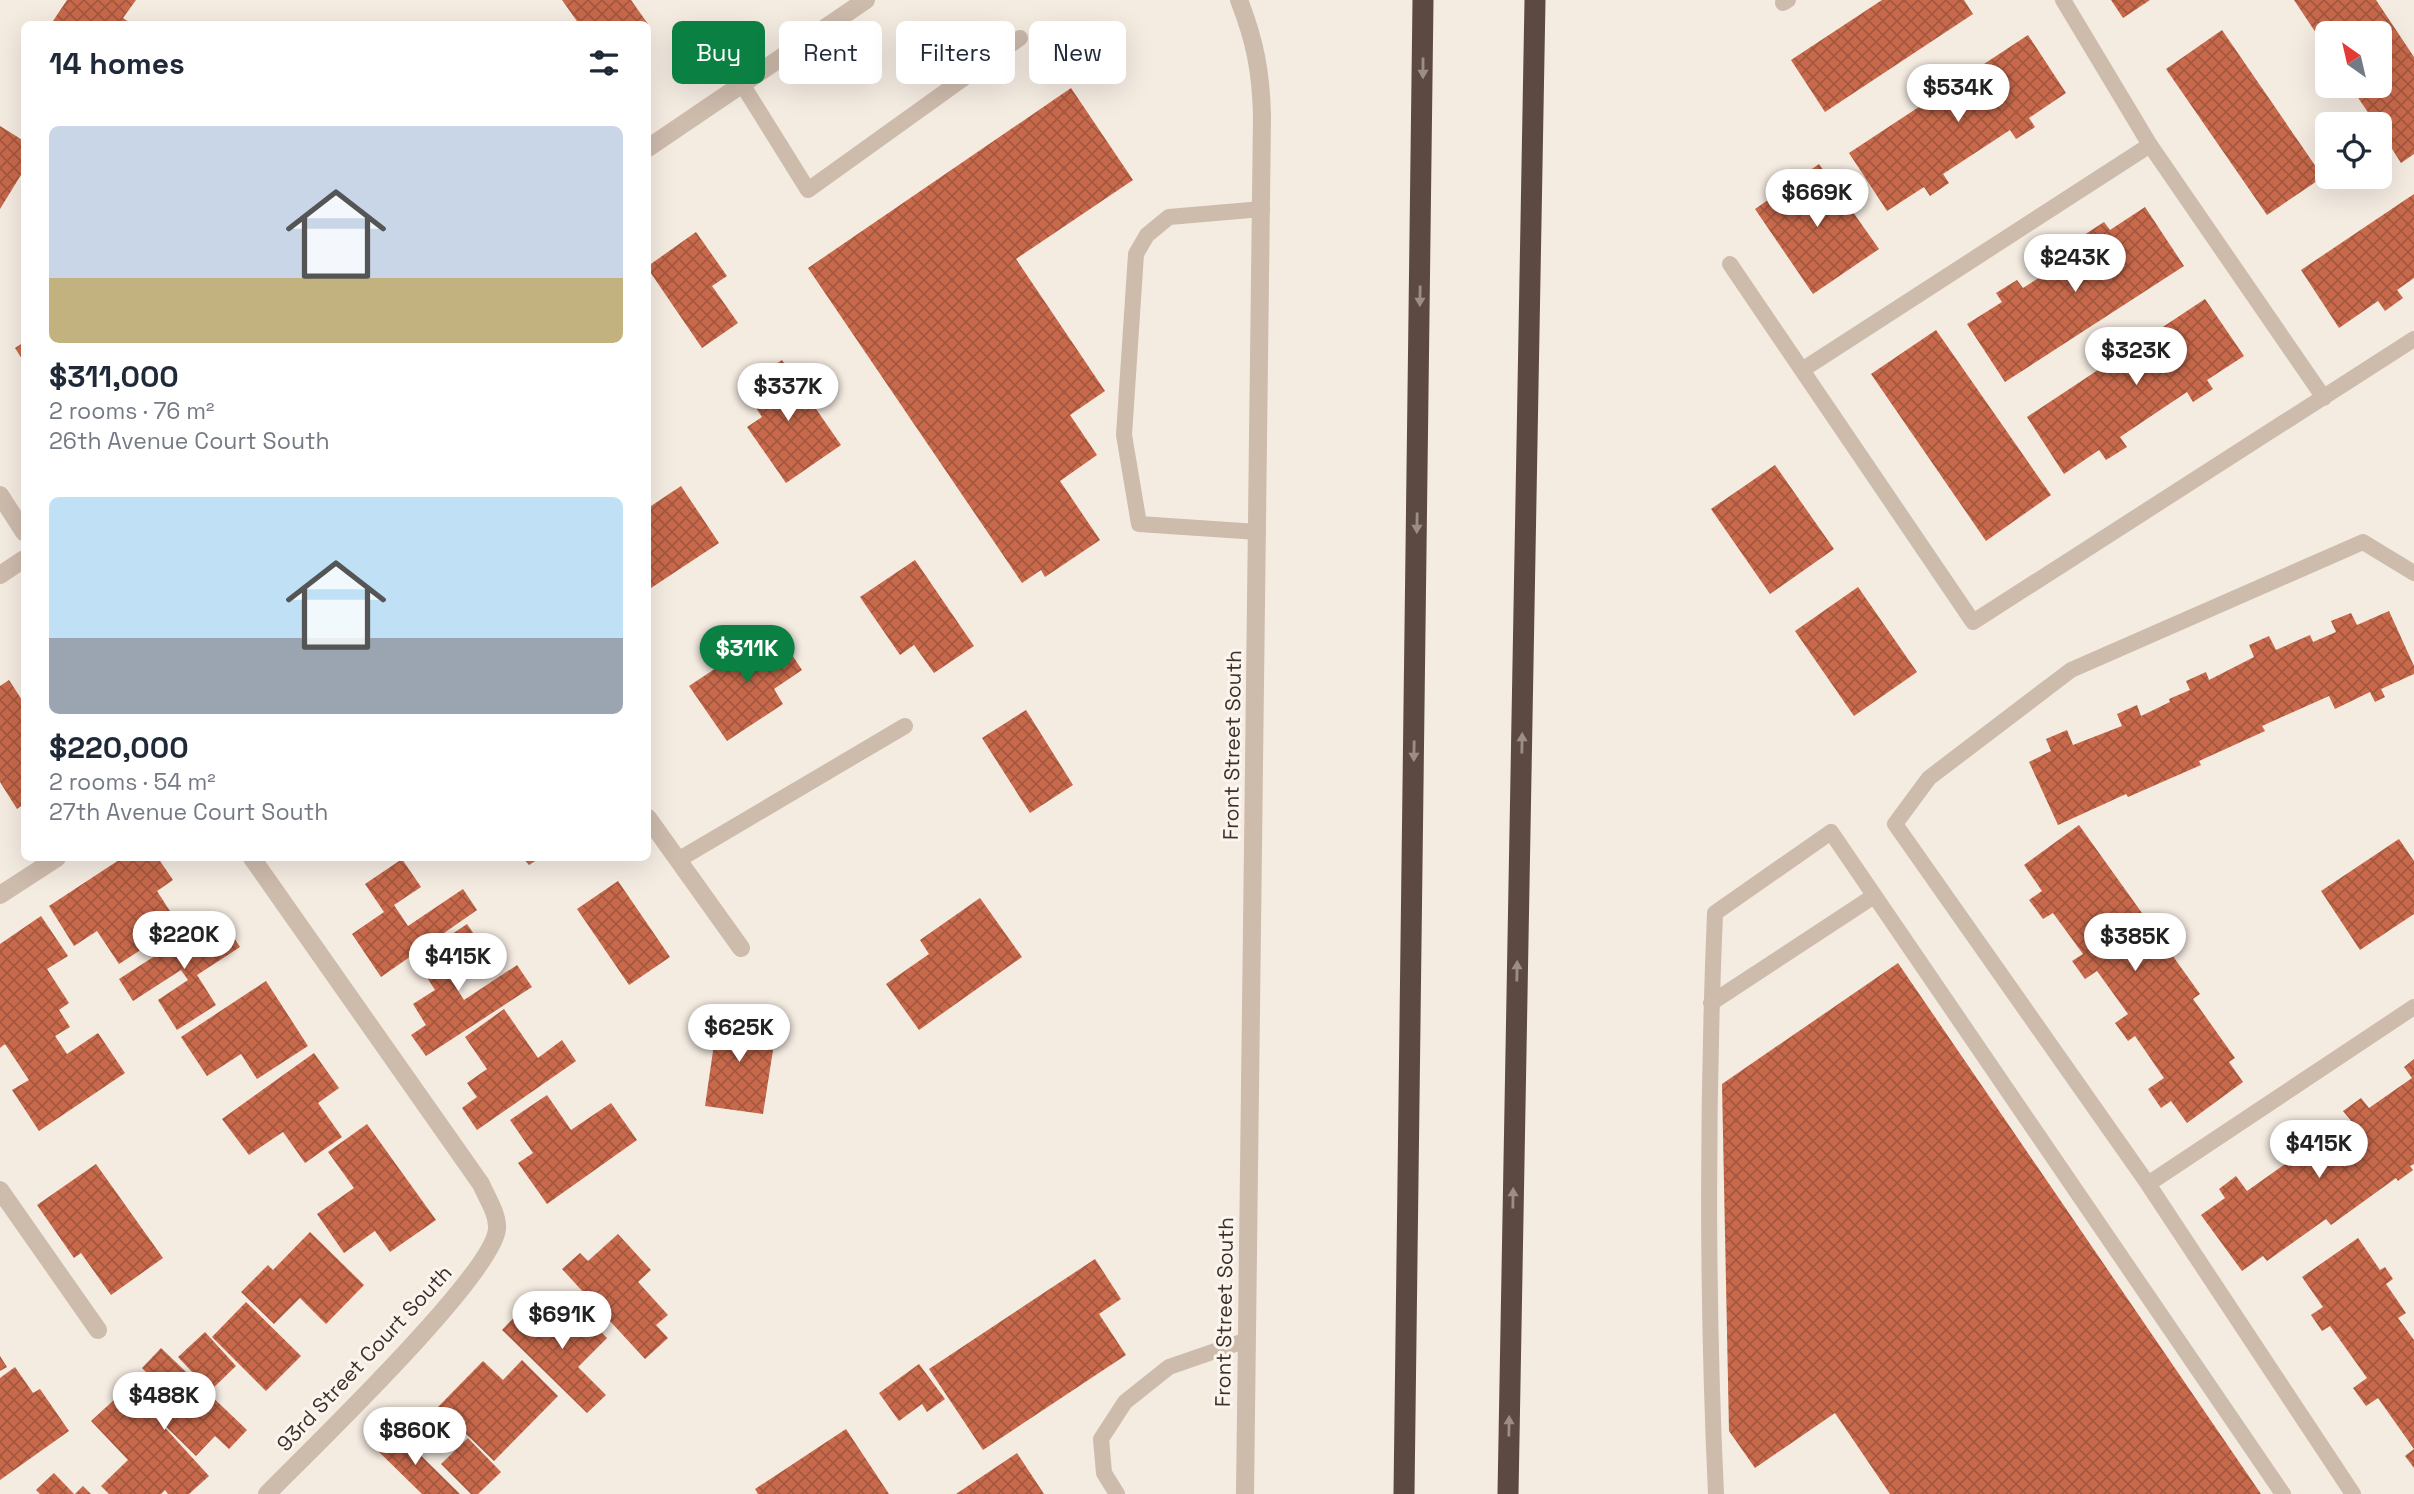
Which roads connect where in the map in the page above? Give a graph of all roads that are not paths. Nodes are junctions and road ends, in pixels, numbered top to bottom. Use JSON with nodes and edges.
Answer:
{"nodes":[{"id":1,"x":866,"y":0,"type":"edge"},
{"id":2,"x":1239,"y":0,"type":"edge"},
{"id":3,"x":1423,"y":0,"type":"edge"},
{"id":4,"x":1535,"y":0,"type":"edge"},
{"id":5,"x":2063,"y":0,"type":"edge"},
{"id":6,"x":1020,"y":38,"type":"dead end"},
{"id":7,"x":765,"y":68,"type":"edge"},
{"id":8,"x":742,"y":84,"type":"joint"},
{"id":9,"x":2150,"y":145,"type":"junction"},
{"id":10,"x":651,"y":146,"type":"edge"},
{"id":11,"x":1262,"y":209,"type":"junction"},
{"id":12,"x":1730,"y":264,"type":"dead end"},
{"id":13,"x":2414,"y":338,"type":"edge"},
{"id":14,"x":1802,"y":370,"type":"junction"},
{"id":15,"x":2323,"y":398,"type":"junction"},
{"id":16,"x":0,"y":495,"type":"edge"},
{"id":17,"x":21,"y":527,"type":"edge"},
{"id":18,"x":1258,"y":532,"type":"junction"},
{"id":19,"x":21,"y":561,"type":"edge"},
{"id":20,"x":2414,"y":573,"type":"edge"},
{"id":21,"x":0,"y":575,"type":"edge"},
{"id":22,"x":905,"y":726,"type":"dead end"},
{"id":23,"x":651,"y":822,"type":"edge"},
{"id":24,"x":678,"y":860,"type":"junction"},
{"id":25,"x":52,"y":861,"type":"edge"},
{"id":26,"x":254,"y":861,"type":"edge"},
{"id":27,"x":0,"y":895,"type":"edge"},
{"id":28,"x":1874,"y":896,"type":"junction"},
{"id":29,"x":741,"y":947,"type":"dead end"},
{"id":30,"x":1711,"y":1003,"type":"junction"},
{"id":31,"x":2414,"y":1007,"type":"edge"},
{"id":32,"x":2148,"y":1184,"type":"junction"},
{"id":33,"x":0,"y":1190,"type":"edge"},
{"id":34,"x":97,"y":1329,"type":"dead end"},
{"id":35,"x":1247,"y":1340,"type":"junction"},
{"id":36,"x":267,"y":1494,"type":"edge"},
{"id":37,"x":1117,"y":1494,"type":"edge"},
{"id":38,"x":1245,"y":1494,"type":"edge"},
{"id":39,"x":1404,"y":1494,"type":"edge"},
{"id":40,"x":1508,"y":1494,"type":"edge"},
{"id":41,"x":1716,"y":1494,"type":"edge"},
{"id":42,"x":2283,"y":1494,"type":"edge"},
{"id":43,"x":2353,"y":1494,"type":"edge"}],
"edges":[{"from":1,"to":7,"type":"street"},
{"from":2,"to":11,"type":"street","name":"Front Street South"},
{"from":3,"to":39,"type":"highway","one_way":true},
{"from":40,"to":4,"type":"highway","one_way":true},
{"from":5,"to":9,"type":"lane"},
{"from":6,"to":8,"type":"lane"},
{"from":8,"to":10,"type":"street"},
{"from":9,"to":14,"type":"lane"},
{"from":9,"to":15,"type":"lane"},
{"from":11,"to":18,"type":"street","name":"Front Street South"},
{"from":11,"to":18,"type":"lane"},
{"from":12,"to":14,"type":"lane"},
{"from":13,"to":15,"type":"lane"},
{"from":14,"to":15,"type":"lane"},
{"from":16,"to":17,"type":"street"},
{"from":18,"to":35,"type":"street","name":"Front Street South"},
{"from":19,"to":21,"type":"street"},
{"from":20,"to":32,"type":"lane"},
{"from":22,"to":24,"type":"lane"},
{"from":23,"to":24,"type":"street"},
{"from":24,"to":29,"type":"street"},
{"from":25,"to":27,"type":"street"},
{"from":26,"to":36,"type":"street","name":"93rd Street Court South"},
{"from":28,"to":30,"type":"lane"},
{"from":28,"to":30,"type":"lane"},
{"from":28,"to":42,"type":"lane"},
{"from":30,"to":41,"type":"lane"},
{"from":31,"to":32,"type":"lane"},
{"from":32,"to":43,"type":"lane"},
{"from":33,"to":34,"type":"street"},
{"from":35,"to":37,"type":"lane"},
{"from":35,"to":38,"type":"street","name":"Front Street South"}]}
